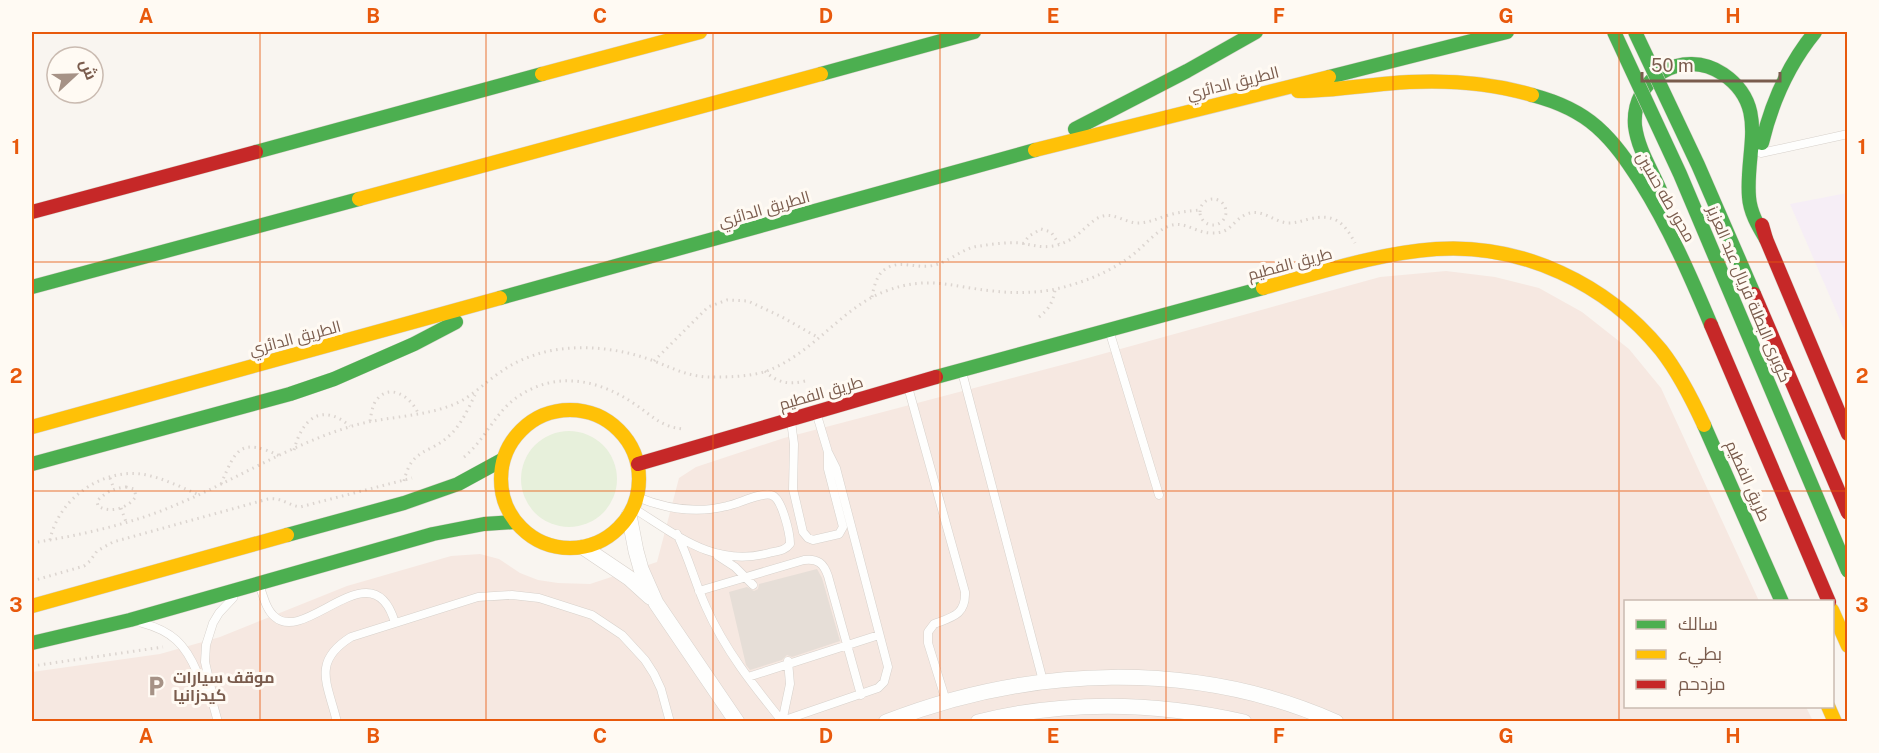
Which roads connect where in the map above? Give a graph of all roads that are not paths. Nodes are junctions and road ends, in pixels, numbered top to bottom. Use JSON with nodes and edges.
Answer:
{"nodes":[{"id":1,"x":700,"y":32,"type":"edge"},
{"id":2,"x":974,"y":32,"type":"edge"},
{"id":3,"x":1256,"y":32,"type":"edge"},
{"id":4,"x":1507,"y":32,"type":"edge"},
{"id":5,"x":1614,"y":32,"type":"edge"},
{"id":6,"x":1635,"y":32,"type":"edge"},
{"id":7,"x":1815,"y":32,"type":"edge"},
{"id":8,"x":1269,"y":90,"type":"junction"},
{"id":9,"x":1848,"y":134,"type":"edge"},
{"id":10,"x":1028,"y":152,"type":"junction"},
{"id":11,"x":1759,"y":154,"type":"junction"},
{"id":12,"x":32,"y":212,"type":"edge"},
{"id":13,"x":1766,"y":239,"type":"junction"},
{"id":14,"x":1680,"y":253,"type":"junction"},
{"id":15,"x":32,"y":287,"type":"edge"},
{"id":16,"x":491,"y":302,"type":"junction"},
{"id":17,"x":1108,"y":329,"type":"junction"},
{"id":18,"x":962,"y":370,"type":"junction"},
{"id":19,"x":908,"y":386,"type":"junction"},
{"id":20,"x":816,"y":411,"type":"junction"},
{"id":21,"x":790,"y":418,"type":"junction"},
{"id":22,"x":32,"y":428,"type":"edge"},
{"id":23,"x":1848,"y":434,"type":"edge"},
{"id":24,"x":828,"y":452,"type":"junction"},
{"id":25,"x":502,"y":460,"type":"junction"},
{"id":26,"x":32,"y":464,"type":"edge"},
{"id":27,"x":638,"y":464,"type":"junction"},
{"id":28,"x":1159,"y":495,"type":"dead end"},
{"id":29,"x":633,"y":506,"type":"junction"},
{"id":30,"x":1848,"y":513,"type":"edge"},
{"id":31,"x":515,"y":522,"type":"junction"},
{"id":32,"x":677,"y":534,"type":"junction"},
{"id":33,"x":583,"y":547,"type":"junction"},
{"id":34,"x":714,"y":554,"type":"junction"},
{"id":35,"x":1848,"y":571,"type":"edge"},
{"id":36,"x":745,"y":578,"type":"junction"},
{"id":37,"x":258,"y":582,"type":"junction"},
{"id":38,"x":753,"y":585,"type":"dead end"},
{"id":39,"x":244,"y":586,"type":"junction"},
{"id":40,"x":699,"y":591,"type":"junction"},
{"id":41,"x":1781,"y":600,"type":"edge"},
{"id":42,"x":1828,"y":600,"type":"edge"},
{"id":43,"x":656,"y":603,"type":"junction"},
{"id":44,"x":32,"y":606,"type":"edge"},
{"id":45,"x":1834,"y":612,"type":"edge"},
{"id":46,"x":130,"y":620,"type":"junction"},
{"id":47,"x":395,"y":623,"type":"junction"},
{"id":48,"x":879,"y":635,"type":"junction"},
{"id":49,"x":32,"y":643,"type":"edge"},
{"id":50,"x":846,"y":645,"type":"junction"},
{"id":51,"x":1848,"y":646,"type":"edge"},
{"id":52,"x":788,"y":662,"type":"junction"},
{"id":53,"x":748,"y":677,"type":"junction"},
{"id":54,"x":1043,"y":681,"type":"junction"},
{"id":55,"x":861,"y":695,"type":"junction"},
{"id":56,"x":211,"y":697,"type":"junction"},
{"id":57,"x":946,"y":701,"type":"junction"},
{"id":58,"x":1829,"y":708,"type":"edge"},
{"id":59,"x":782,"y":721,"type":"edge"},
{"id":60,"x":218,"y":722,"type":"edge"},
{"id":61,"x":337,"y":722,"type":"edge"},
{"id":62,"x":670,"y":722,"type":"edge"},
{"id":63,"x":737,"y":722,"type":"edge"},
{"id":64,"x":886,"y":722,"type":"edge"},
{"id":65,"x":978,"y":722,"type":"edge"},
{"id":66,"x":1244,"y":722,"type":"edge"},
{"id":67,"x":1336,"y":722,"type":"edge"},
{"id":68,"x":1835,"y":722,"type":"edge"}],
"edges":[{"from":1,"to":12,"type":"main road"},
{"from":2,"to":15,"type":"main road"},
{"from":3,"to":10,"type":"main road"},
{"from":4,"to":8,"type":"main road","name":"الطريق الدائري"},
{"from":5,"to":35,"type":"main road","name":"كوبرى البطلة فريال عبد العزيز","bridge":true},
{"from":6,"to":30,"type":"main road","name":"كوبرى البطلة فريال عبد العزيز","bridge":true},
{"from":7,"to":11,"type":"main road"},
{"from":8,"to":10,"type":"main road","name":"الطريق الدائري"},
{"from":8,"to":14,"type":"main road","name":"محور طه حسين"},
{"from":9,"to":11,"type":"lane"},
{"from":10,"to":16,"type":"main road","name":"الطريق الدائري"},
{"from":11,"to":13,"type":"main road"},
{"from":13,"to":14,"type":"main road"},
{"from":13,"to":23,"type":"main road"},
{"from":14,"to":42,"type":"main road","name":"محور طه حسين"},
{"from":16,"to":22,"type":"main road","name":"الطريق الدائري"},
{"from":16,"to":26,"type":"main road"},
{"from":17,"to":18,"type":"main road","name":"طريق الفطيم"},
{"from":17,"to":28,"type":"lane"},
{"from":17,"to":41,"type":"main road","name":"طريق الفطيم"},
{"from":18,"to":19,"type":"main road","name":"طريق الفطيم"},
{"from":18,"to":54,"type":"lane"},
{"from":19,"to":20,"type":"main road","name":"طريق الفطيم"},
{"from":19,"to":57,"type":"lane"},
{"from":20,"to":21,"type":"main road","name":"طريق الفطيم"},
{"from":20,"to":24,"type":"lane"},
{"from":21,"to":24,"type":"lane"},
{"from":21,"to":27,"type":"main road","name":"طريق الفطيم"},
{"from":24,"to":48,"type":"lane"},
{"from":25,"to":27,"type":"main road"},
{"from":25,"to":31,"type":"main road"},
{"from":25,"to":44,"type":"main road"},
{"from":27,"to":29,"type":"main road"},
{"from":29,"to":32,"type":"lane"},
{"from":29,"to":33,"type":"main road"},
{"from":29,"to":34,"type":"lane"},
{"from":29,"to":43,"type":"street"},
{"from":31,"to":33,"type":"main road"},
{"from":31,"to":37,"type":"main road"},
{"from":32,"to":34,"type":"lane"},
{"from":32,"to":40,"type":"lane"},
{"from":33,"to":43,"type":"street"},
{"from":34,"to":36,"type":"lane"},
{"from":36,"to":38,"type":"lane"},
{"from":36,"to":40,"type":"lane"},
{"from":36,"to":50,"type":"lane"},
{"from":37,"to":39,"type":"main road"},
{"from":37,"to":47,"type":"lane"},
{"from":39,"to":46,"type":"main road"},
{"from":39,"to":56,"type":"lane"},
{"from":40,"to":53,"type":"lane"},
{"from":43,"to":63,"type":"street"},
{"from":45,"to":51,"type":"main road"},
{"from":46,"to":49,"type":"main road"},
{"from":46,"to":56,"type":"lane"},
{"from":47,"to":61,"type":"lane"},
{"from":47,"to":62,"type":"lane"},
{"from":48,"to":50,"type":"lane"},
{"from":48,"to":55,"type":"lane"},
{"from":50,"to":52,"type":"lane"},
{"from":50,"to":55,"type":"lane"},
{"from":52,"to":53,"type":"lane"},
{"from":52,"to":59,"type":"lane"},
{"from":53,"to":59,"type":"lane"},
{"from":54,"to":57,"type":"street"},
{"from":54,"to":67,"type":"street"},
{"from":55,"to":59,"type":"lane"},
{"from":56,"to":60,"type":"lane"},
{"from":57,"to":64,"type":"street"},
{"from":58,"to":68,"type":"main road"},
{"from":65,"to":66,"type":"street"}]}
